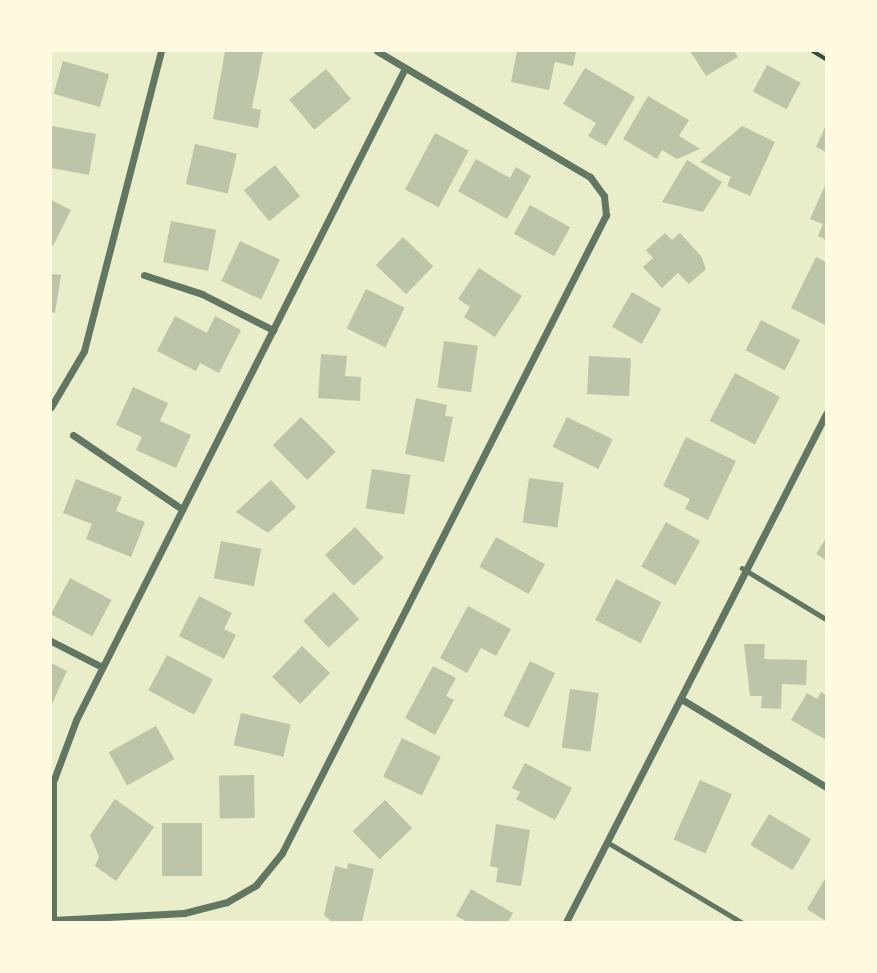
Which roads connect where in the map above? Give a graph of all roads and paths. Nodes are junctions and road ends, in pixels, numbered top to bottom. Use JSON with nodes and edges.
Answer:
{"nodes":[{"id":1,"x":161,"y":51,"type":"edge"},
{"id":2,"x":377,"y":51,"type":"edge"},
{"id":3,"x":813,"y":51,"type":"edge"},
{"id":4,"x":826,"y":59,"type":"edge"},
{"id":5,"x":405,"y":68,"type":"junction"},
{"id":6,"x":144,"y":275,"type":"dead end"},
{"id":7,"x":272,"y":330,"type":"junction"},
{"id":8,"x":51,"y":407,"type":"edge"},
{"id":9,"x":826,"y":414,"type":"edge"},
{"id":10,"x":823,"y":427,"type":"edge"},
{"id":11,"x":73,"y":435,"type":"dead end"},
{"id":12,"x":182,"y":509,"type":"junction"},
{"id":13,"x":742,"y":569,"type":"junction"},
{"id":14,"x":826,"y":618,"type":"edge"},
{"id":15,"x":51,"y":641,"type":"edge"},
{"id":16,"x":102,"y":667,"type":"junction"},
{"id":17,"x":683,"y":700,"type":"junction"},
{"id":18,"x":826,"y":787,"type":"edge"},
{"id":19,"x":606,"y":842,"type":"junction"},
{"id":20,"x":53,"y":921,"type":"edge"},
{"id":21,"x":566,"y":922,"type":"edge"},
{"id":22,"x":741,"y":922,"type":"edge"}],
"edges":[{"from":1,"to":8,"type":"street"},
{"from":2,"to":5,"type":"street"},
{"from":3,"to":4,"type":"path"},
{"from":5,"to":7,"type":"street"},
{"from":5,"to":20,"type":"street"},
{"from":6,"to":7,"type":"street"},
{"from":7,"to":12,"type":"street"},
{"from":9,"to":10,"type":"street"},
{"from":10,"to":13,"type":"street"},
{"from":11,"to":12,"type":"street"},
{"from":12,"to":16,"type":"street"},
{"from":13,"to":14,"type":"lane"},
{"from":13,"to":17,"type":"street"},
{"from":15,"to":16,"type":"street"},
{"from":16,"to":20,"type":"street"},
{"from":17,"to":18,"type":"street"},
{"from":17,"to":19,"type":"street"},
{"from":19,"to":21,"type":"street"},
{"from":19,"to":22,"type":"lane"}]}
